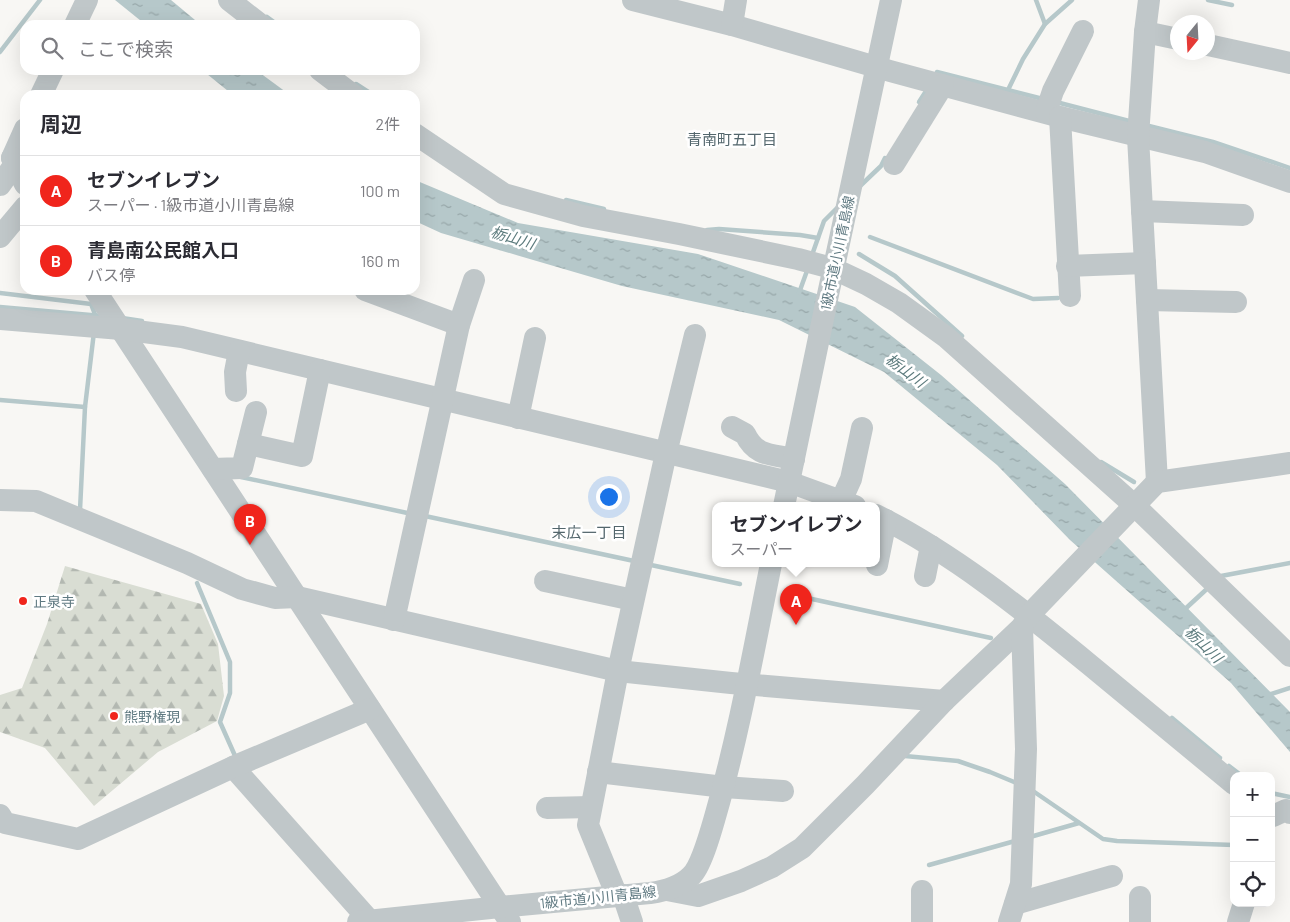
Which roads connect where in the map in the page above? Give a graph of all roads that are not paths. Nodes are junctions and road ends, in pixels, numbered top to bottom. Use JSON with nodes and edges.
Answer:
{"nodes":[{"id":1,"x":228,"y":0,"type":"edge"},
{"id":2,"x":633,"y":0,"type":"edge"},
{"id":3,"x":736,"y":0,"type":"edge"},
{"id":4,"x":891,"y":0,"type":"edge"},
{"id":5,"x":1149,"y":0,"type":"edge"},
{"id":6,"x":254,"y":20,"type":"edge"},
{"id":7,"x":732,"y":25,"type":"junction"},
{"id":8,"x":1082,"y":31,"type":"dead end"},
{"id":9,"x":1145,"y":32,"type":"junction"},
{"id":10,"x":1170,"y":37,"type":"edge"},
{"id":11,"x":1215,"y":48,"type":"edge"},
{"id":12,"x":1290,"y":64,"type":"edge"},
{"id":13,"x":876,"y":66,"type":"junction"},
{"id":14,"x":51,"y":75,"type":"edge"},
{"id":15,"x":327,"y":75,"type":"edge"},
{"id":16,"x":942,"y":85,"type":"junction"},
{"id":17,"x":43,"y":90,"type":"edge"},
{"id":18,"x":346,"y":90,"type":"edge"},
{"id":19,"x":1053,"y":115,"type":"junction"},
{"id":20,"x":420,"y":137,"type":"edge"},
{"id":21,"x":1138,"y":137,"type":"junction"},
{"id":22,"x":20,"y":141,"type":"edge"},
{"id":23,"x":13,"y":158,"type":"edge"},
{"id":24,"x":894,"y":164,"type":"dead end"},
{"id":25,"x":20,"y":173,"type":"edge"},
{"id":26,"x":1290,"y":182,"type":"edge"},
{"id":27,"x":0,"y":185,"type":"edge"},
{"id":28,"x":1142,"y":211,"type":"junction"},
{"id":29,"x":20,"y":213,"type":"edge"},
{"id":30,"x":1243,"y":215,"type":"dead end"},
{"id":31,"x":0,"y":237,"type":"edge"},
{"id":32,"x":1145,"y":263,"type":"junction"},
{"id":33,"x":1067,"y":266,"type":"junction"},
{"id":34,"x":820,"y":268,"type":"junction"},
{"id":35,"x":474,"y":280,"type":"dead end"},
{"id":36,"x":98,"y":295,"type":"edge"},
{"id":37,"x":378,"y":295,"type":"edge"},
{"id":38,"x":1070,"y":296,"type":"dead end"},
{"id":39,"x":1147,"y":300,"type":"junction"},
{"id":40,"x":1236,"y":302,"type":"dead end"},
{"id":41,"x":0,"y":319,"type":"edge"},
{"id":42,"x":116,"y":320,"type":"junction"},
{"id":43,"x":458,"y":325,"type":"junction"},
{"id":44,"x":695,"y":335,"type":"dead end"},
{"id":45,"x":535,"y":338,"type":"dead end"},
{"id":46,"x":319,"y":378,"type":"junction"},
{"id":47,"x":443,"y":401,"type":"junction"},
{"id":48,"x":520,"y":409,"type":"junction"},
{"id":49,"x":256,"y":412,"type":"dead end"},
{"id":50,"x":732,"y":427,"type":"dead end"},
{"id":51,"x":862,"y":428,"type":"dead end"},
{"id":52,"x":248,"y":444,"type":"junction"},
{"id":53,"x":667,"y":447,"type":"junction"},
{"id":54,"x":794,"y":459,"type":"junction"},
{"id":55,"x":1290,"y":463,"type":"edge"},
{"id":56,"x":213,"y":469,"type":"junction"},
{"id":57,"x":788,"y":482,"type":"junction"},
{"id":58,"x":1157,"y":482,"type":"junction"},
{"id":59,"x":0,"y":500,"type":"edge"},
{"id":60,"x":785,"y":502,"type":"edge"},
{"id":61,"x":843,"y":502,"type":"edge"},
{"id":62,"x":848,"y":502,"type":"edge"},
{"id":63,"x":1132,"y":508,"type":"junction"},
{"id":64,"x":881,"y":517,"type":"edge"},
{"id":65,"x":931,"y":546,"type":"junction"},
{"id":66,"x":771,"y":567,"type":"edge"},
{"id":67,"x":925,"y":576,"type":"dead end"},
{"id":68,"x":545,"y":581,"type":"dead end"},
{"id":69,"x":297,"y":597,"type":"junction"},
{"id":70,"x":633,"y":600,"type":"junction"},
{"id":71,"x":394,"y":620,"type":"junction"},
{"id":72,"x":1026,"y":621,"type":"junction"},
{"id":73,"x":1290,"y":656,"type":"edge"},
{"id":74,"x":618,"y":671,"type":"junction"},
{"id":75,"x":746,"y":684,"type":"junction"},
{"id":76,"x":944,"y":701,"type":"junction"},
{"id":77,"x":370,"y":709,"type":"junction"},
{"id":78,"x":233,"y":767,"type":"junction"},
{"id":79,"x":598,"y":772,"type":"junction"},
{"id":80,"x":1230,"y":781,"type":"edge"},
{"id":81,"x":724,"y":787,"type":"junction"},
{"id":82,"x":783,"y":791,"type":"dead end"},
{"id":83,"x":591,"y":807,"type":"junction"},
{"id":84,"x":547,"y":808,"type":"dead end"},
{"id":85,"x":2,"y":824,"type":"edge"},
{"id":86,"x":1112,"y":876,"type":"dead end"},
{"id":87,"x":667,"y":890,"type":"junction"},
{"id":88,"x":922,"y":891,"type":"dead end"},
{"id":89,"x":620,"y":895,"type":"junction"},
{"id":90,"x":1140,"y":896,"type":"dead end"},
{"id":91,"x":1243,"y":907,"type":"edge"},
{"id":92,"x":1012,"y":913,"type":"edge"},
{"id":93,"x":505,"y":914,"type":"edge"},
{"id":94,"x":364,"y":921,"type":"edge"},
{"id":95,"x":632,"y":922,"type":"edge"},
{"id":96,"x":922,"y":922,"type":"edge"},
{"id":97,"x":1140,"y":922,"type":"edge"},
{"id":98,"x":1238,"y":922,"type":"edge"}],
"edges":[{"from":1,"to":6,"type":"street"},
{"from":2,"to":7,"type":"street"},
{"from":3,"to":7,"type":"street"},
{"from":4,"to":13,"type":"street","name":"1級市道小川青島線"},
{"from":5,"to":9,"type":"street"},
{"from":7,"to":13,"type":"street"},
{"from":8,"to":19,"type":"street"},
{"from":9,"to":10,"type":"street"},
{"from":9,"to":21,"type":"street"},
{"from":11,"to":12,"type":"street"},
{"from":13,"to":16,"type":"street"},
{"from":13,"to":34,"type":"street","name":"1級市道小川青島線"},
{"from":14,"to":17,"type":"street"},
{"from":15,"to":18,"type":"street"},
{"from":16,"to":19,"type":"street"},
{"from":16,"to":24,"type":"street"},
{"from":19,"to":21,"type":"street"},
{"from":19,"to":33,"type":"street"},
{"from":20,"to":34,"type":"street"},
{"from":21,"to":26,"type":"street"},
{"from":21,"to":28,"type":"street"},
{"from":22,"to":23,"type":"street"},
{"from":23,"to":25,"type":"street"},
{"from":23,"to":27,"type":"street"},
{"from":28,"to":30,"type":"street"},
{"from":28,"to":32,"type":"street"},
{"from":29,"to":31,"type":"street"},
{"from":32,"to":33,"type":"street"},
{"from":32,"to":39,"type":"street"},
{"from":33,"to":38,"type":"street"},
{"from":34,"to":54,"type":"street","name":"1級市道小川青島線"},
{"from":34,"to":63,"type":"street"},
{"from":35,"to":43,"type":"street"},
{"from":36,"to":42,"type":"street"},
{"from":37,"to":43,"type":"street"},
{"from":39,"to":40,"type":"street"},
{"from":39,"to":58,"type":"street"},
{"from":41,"to":42,"type":"street"},
{"from":42,"to":46,"type":"street"},
{"from":42,"to":56,"type":"street"},
{"from":43,"to":47,"type":"street"},
{"from":44,"to":53,"type":"street"},
{"from":45,"to":48,"type":"street"},
{"from":46,"to":47,"type":"street"},
{"from":46,"to":52,"type":"street"},
{"from":47,"to":48,"type":"street"},
{"from":47,"to":71,"type":"street"},
{"from":48,"to":53,"type":"street"},
{"from":49,"to":52,"type":"street"},
{"from":50,"to":54,"type":"street"},
{"from":51,"to":62,"type":"street"},
{"from":52,"to":56,"type":"street"},
{"from":53,"to":57,"type":"street"},
{"from":53,"to":70,"type":"street"},
{"from":54,"to":57,"type":"street","name":"1級市道小川青島線"},
{"from":55,"to":58,"type":"street"},
{"from":56,"to":69,"type":"street"},
{"from":57,"to":60,"type":"street","name":"1級市道小川青島線"},
{"from":57,"to":61,"type":"street"},
{"from":58,"to":63,"type":"street"},
{"from":59,"to":69,"type":"street"},
{"from":63,"to":72,"type":"street"},
{"from":63,"to":73,"type":"street"},
{"from":64,"to":65,"type":"street"},
{"from":65,"to":67,"type":"street"},
{"from":65,"to":72,"type":"street"},
{"from":66,"to":75,"type":"street","name":"1級市道小川青島線"},
{"from":68,"to":70,"type":"street"},
{"from":69,"to":71,"type":"street"},
{"from":69,"to":77,"type":"street"},
{"from":70,"to":74,"type":"street"},
{"from":71,"to":74,"type":"street"},
{"from":72,"to":76,"type":"street"},
{"from":72,"to":80,"type":"street"},
{"from":72,"to":92,"type":"street"},
{"from":74,"to":75,"type":"street"},
{"from":74,"to":79,"type":"street"},
{"from":75,"to":76,"type":"street"},
{"from":75,"to":81,"type":"street","name":"1級市道小川青島線"},
{"from":76,"to":87,"type":"street"},
{"from":77,"to":78,"type":"street"},
{"from":77,"to":93,"type":"street"},
{"from":78,"to":85,"type":"street"},
{"from":78,"to":94,"type":"street"},
{"from":79,"to":81,"type":"street"},
{"from":79,"to":83,"type":"street"},
{"from":81,"to":82,"type":"street"},
{"from":81,"to":87,"type":"street","name":"1級市道小川青島線"},
{"from":83,"to":84,"type":"street"},
{"from":83,"to":89,"type":"street"},
{"from":86,"to":92,"type":"street"},
{"from":87,"to":89,"type":"street","name":"1級市道小川青島線"},
{"from":88,"to":96,"type":"street"},
{"from":89,"to":93,"type":"street","name":"1級市道小川青島線"},
{"from":89,"to":95,"type":"street"},
{"from":90,"to":97,"type":"street"},
{"from":91,"to":98,"type":"street"},
{"from":93,"to":94,"type":"street","name":"1級市道小川青島線"}]}
